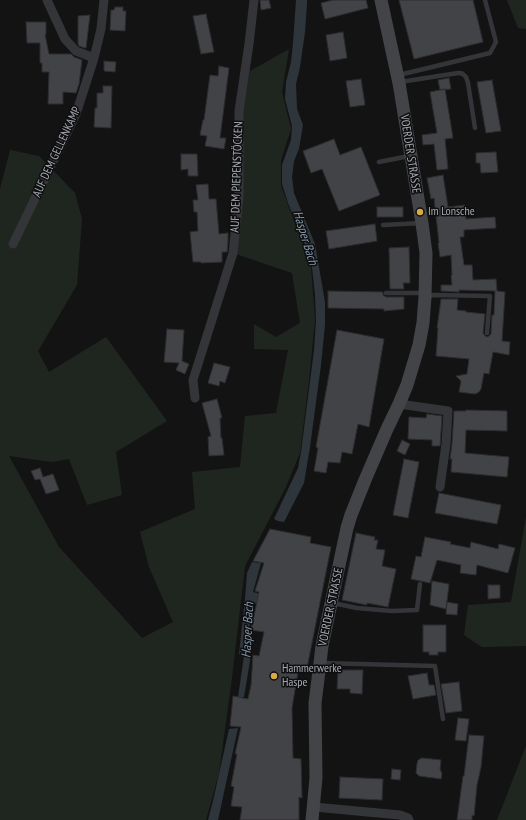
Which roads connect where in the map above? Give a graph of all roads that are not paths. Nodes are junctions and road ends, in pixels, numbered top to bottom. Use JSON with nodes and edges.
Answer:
{"nodes":[{"id":1,"x":46,"y":0,"type":"edge"},
{"id":2,"x":104,"y":0,"type":"edge"},
{"id":3,"x":254,"y":0,"type":"edge"},
{"id":4,"x":381,"y":0,"type":"edge"},
{"id":5,"x":486,"y":0,"type":"edge"},
{"id":6,"x":94,"y":58,"type":"junction"},
{"id":7,"x":398,"y":79,"type":"junction"},
{"id":8,"x":475,"y":128,"type":"dead end"},
{"id":9,"x":411,"y":156,"type":"junction"},
{"id":10,"x":379,"y":162,"type":"dead end"},
{"id":11,"x":422,"y":223,"type":"junction"},
{"id":12,"x":383,"y":225,"type":"dead end"},
{"id":13,"x":13,"y":244,"type":"dead end"},
{"id":14,"x":386,"y":293,"type":"dead end"},
{"id":15,"x":426,"y":295,"type":"junction"},
{"id":16,"x":487,"y":334,"type":"dead end"},
{"id":17,"x":195,"y":398,"type":"dead end"},
{"id":18,"x":399,"y":404,"type":"junction"},
{"id":19,"x":440,"y":487,"type":"dead end"},
{"id":20,"x":420,"y":584,"type":"dead end"},
{"id":21,"x":332,"y":602,"type":"junction"},
{"id":22,"x":320,"y":663,"type":"junction"},
{"id":23,"x":444,"y":719,"type":"dead end"},
{"id":24,"x":313,"y":814,"type":"edge"},
{"id":25,"x":409,"y":820,"type":"edge"}],
"edges":[{"from":1,"to":6,"type":"street"},
{"from":2,"to":6,"type":"street","name":"AUF DEM GELLENKAMP"},
{"from":3,"to":17,"type":"street","name":"AUF DEM PIEPENSTÖCKEN"},
{"from":4,"to":7,"type":"main road","name":"VOERDER STRASSE"},
{"from":5,"to":7,"type":"lane"},
{"from":6,"to":13,"type":"street","name":"AUF DEM GELLENKAMP"},
{"from":7,"to":8,"type":"lane"},
{"from":7,"to":9,"type":"main road","name":"VOERDER STRASSE"},
{"from":9,"to":10,"type":"lane"},
{"from":9,"to":11,"type":"main road","name":"VOERDER STRASSE"},
{"from":11,"to":12,"type":"lane"},
{"from":11,"to":15,"type":"main road","name":"VOERDER STRASSE"},
{"from":14,"to":15,"type":"lane"},
{"from":15,"to":16,"type":"lane"},
{"from":15,"to":18,"type":"main road","name":"VOERDER STRASSE"},
{"from":18,"to":19,"type":"street"},
{"from":18,"to":21,"type":"main road","name":"VOERDER STRASSE"},
{"from":20,"to":21,"type":"lane"},
{"from":21,"to":22,"type":"main road","name":"VOERDER STRASSE"},
{"from":22,"to":23,"type":"lane"},
{"from":22,"to":24,"type":"main road","name":"VOERDER STRASSE"},
{"from":24,"to":25,"type":"street"}]}
